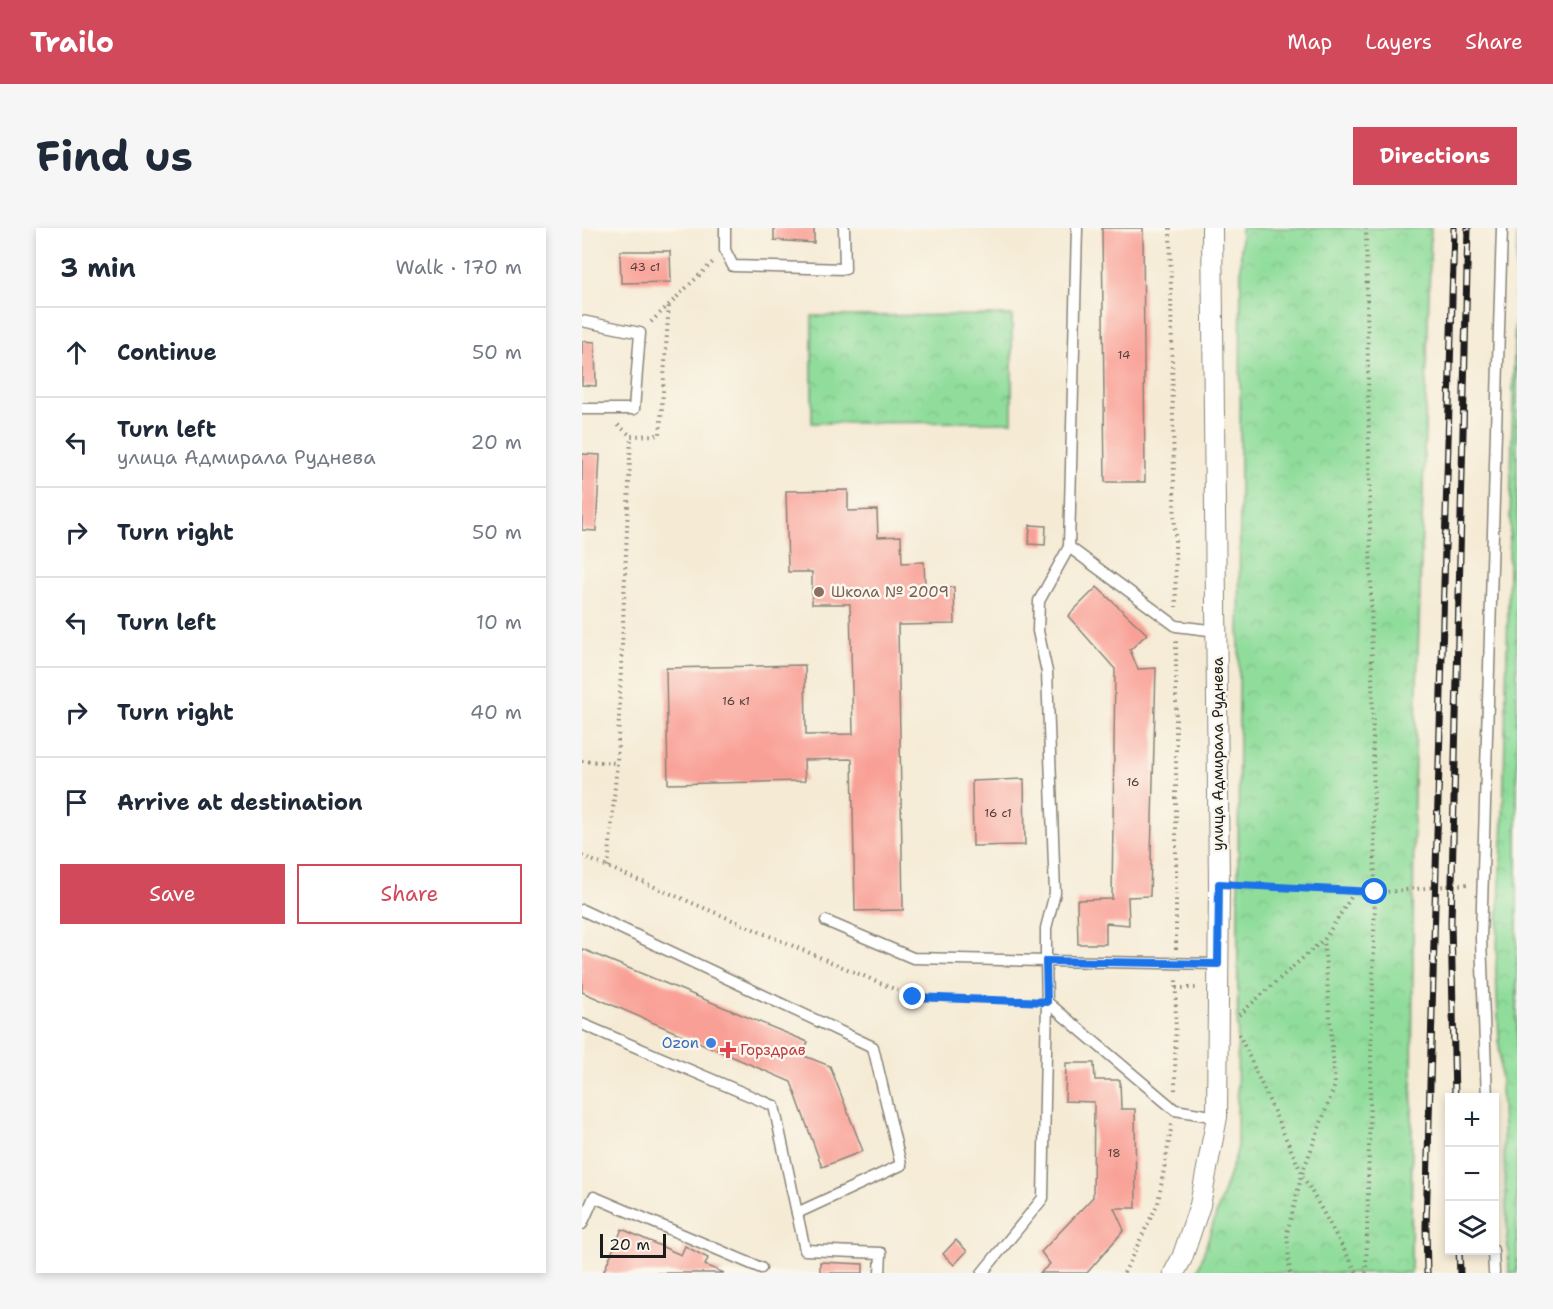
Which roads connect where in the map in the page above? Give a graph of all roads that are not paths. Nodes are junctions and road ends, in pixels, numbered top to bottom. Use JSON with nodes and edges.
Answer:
{"nodes":[{"id":1,"x":725,"y":228,"type":"edge"},
{"id":2,"x":844,"y":228,"type":"edge"},
{"id":3,"x":1077,"y":228,"type":"edge"},
{"id":4,"x":1212,"y":228,"type":"edge"},
{"id":5,"x":1502,"y":228,"type":"edge"},
{"id":6,"x":582,"y":321,"type":"edge"},
{"id":7,"x":582,"y":409,"type":"edge"},
{"id":8,"x":1070,"y":547,"type":"junction"},
{"id":9,"x":1217,"y":631,"type":"junction"},
{"id":10,"x":582,"y":910,"type":"edge"},
{"id":11,"x":826,"y":921,"type":"dead end"},
{"id":12,"x":1046,"y":961,"type":"junction"},
{"id":13,"x":1218,"y":964,"type":"junction"},
{"id":14,"x":1047,"y":1002,"type":"junction"},
{"id":15,"x":582,"y":1024,"type":"edge"},
{"id":16,"x":1487,"y":1093,"type":"edge"},
{"id":17,"x":1217,"y":1117,"type":"junction"},
{"id":18,"x":796,"y":1213,"type":"junction"},
{"id":19,"x":582,"y":1224,"type":"edge"},
{"id":20,"x":1493,"y":1255,"type":"edge"},
{"id":21,"x":761,"y":1268,"type":"dead end"},
{"id":22,"x":880,"y":1273,"type":"edge"},
{"id":23,"x":982,"y":1273,"type":"edge"},
{"id":24,"x":1174,"y":1273,"type":"edge"},
{"id":25,"x":1494,"y":1273,"type":"edge"}],
"edges":[{"from":1,"to":2,"type":"lane"},
{"from":3,"to":8,"type":"lane"},
{"from":4,"to":9,"type":"street","name":"улица Адмирала Руднева"},
{"from":5,"to":16,"type":"lane"},
{"from":6,"to":7,"type":"lane"},
{"from":8,"to":9,"type":"lane"},
{"from":8,"to":12,"type":"lane"},
{"from":9,"to":13,"type":"street","name":"улица Адмирала Руднева"},
{"from":10,"to":18,"type":"lane"},
{"from":11,"to":12,"type":"lane"},
{"from":12,"to":13,"type":"lane"},
{"from":12,"to":14,"type":"lane"},
{"from":13,"to":17,"type":"street","name":"улица Адмирала Руднева"},
{"from":14,"to":17,"type":"lane"},
{"from":14,"to":23,"type":"lane"},
{"from":15,"to":18,"type":"lane"},
{"from":17,"to":24,"type":"street","name":"улица Адмирала Руднева"},
{"from":18,"to":22,"type":"lane"},
{"from":19,"to":21,"type":"lane"},
{"from":20,"to":25,"type":"lane"}]}
